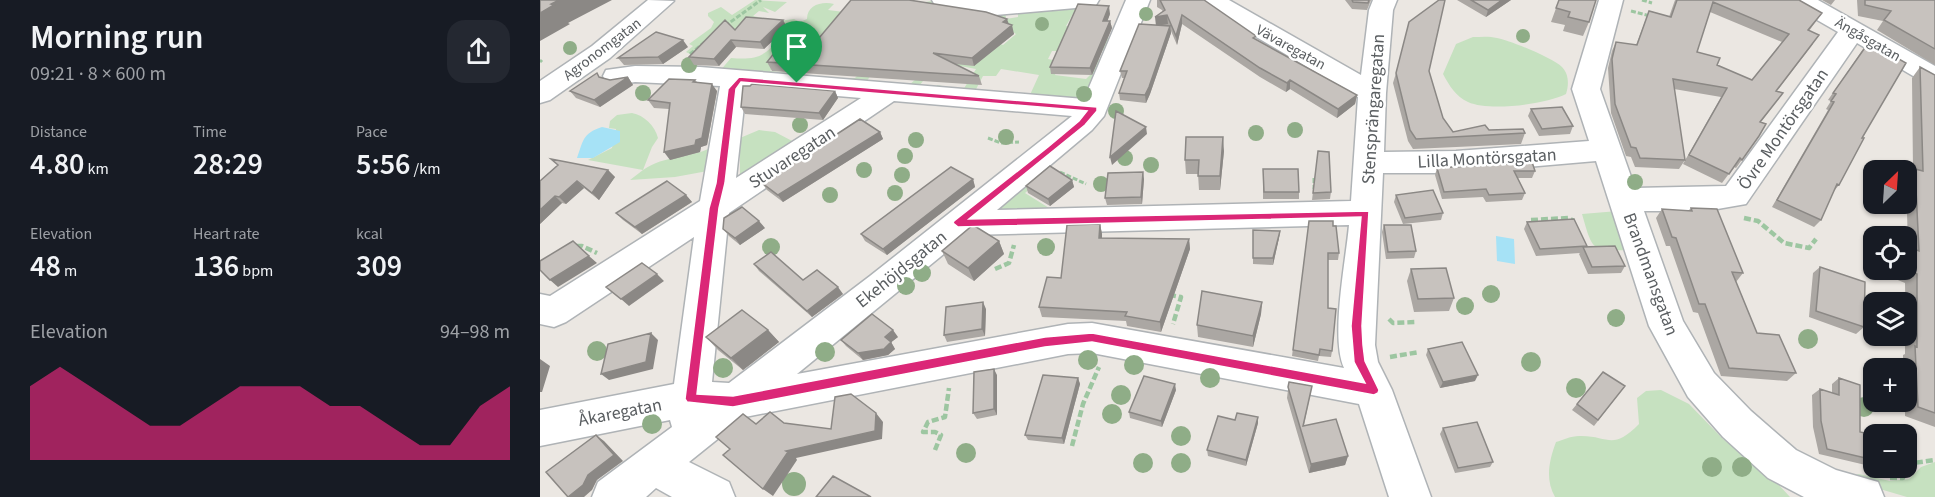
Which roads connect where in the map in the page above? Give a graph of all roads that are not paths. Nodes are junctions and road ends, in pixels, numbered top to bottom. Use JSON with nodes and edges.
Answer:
{"nodes":[{"id":1,"x":944,"y":0,"type":"edge"},
{"id":2,"x":1087,"y":0,"type":"edge"},
{"id":3,"x":1138,"y":0,"type":"edge"},
{"id":4,"x":1211,"y":0,"type":"edge"},
{"id":5,"x":1386,"y":0,"type":"edge"},
{"id":6,"x":1800,"y":0,"type":"edge"},
{"id":7,"x":662,"y":1,"type":"edge"},
{"id":8,"x":1610,"y":2,"type":"edge"},
{"id":9,"x":1853,"y":30,"type":"junction"},
{"id":10,"x":687,"y":56,"type":"edge"},
{"id":11,"x":662,"y":74,"type":"junction"},
{"id":12,"x":616,"y":76,"type":"edge"},
{"id":13,"x":1935,"y":77,"type":"edge"},
{"id":14,"x":739,"y":80,"type":"junction"},
{"id":15,"x":890,"y":91,"type":"junction"},
{"id":16,"x":1372,"y":93,"type":"junction"},
{"id":17,"x":540,"y":94,"type":"edge"},
{"id":18,"x":1094,"y":109,"type":"junction"},
{"id":19,"x":1606,"y":150,"type":"junction"},
{"id":20,"x":1369,"y":163,"type":"junction"},
{"id":21,"x":1624,"y":200,"type":"junction"},
{"id":22,"x":714,"y":208,"type":"junction"},
{"id":23,"x":1366,"y":213,"type":"junction"},
{"id":24,"x":958,"y":223,"type":"junction"},
{"id":25,"x":547,"y":310,"type":"edge"},
{"id":26,"x":1374,"y":390,"type":"junction"},
{"id":27,"x":691,"y":399,"type":"junction"},
{"id":28,"x":733,"y":401,"type":"junction"},
{"id":29,"x":540,"y":428,"type":"edge"},
{"id":30,"x":686,"y":439,"type":"junction"},
{"id":31,"x":653,"y":465,"type":"junction"},
{"id":32,"x":1842,"y":494,"type":"edge"},
{"id":33,"x":613,"y":497,"type":"edge"},
{"id":34,"x":714,"y":497,"type":"edge"},
{"id":35,"x":1410,"y":497,"type":"edge"}],
"edges":[{"from":1,"to":2,"type":"street"},
{"from":3,"to":18,"type":"street","name":"Ekehöjdsgatan"},
{"from":4,"to":16,"type":"street","name":"Vävaregatan"},
{"from":5,"to":16,"type":"street","name":"Stensprängaregatan"},
{"from":6,"to":9,"type":"street","name":"Ängåsgatan"},
{"from":7,"to":17,"type":"street","name":"Agronomgatan"},
{"from":8,"to":19,"type":"street","name":"Brandmansgatan"},
{"from":9,"to":13,"type":"street","name":"Ängåsgatan"},
{"from":9,"to":21,"type":"street","name":"Övre Montörsgatan"},
{"from":10,"to":11,"type":"street"},
{"from":11,"to":12,"type":"street"},
{"from":11,"to":14,"type":"street"},
{"from":14,"to":15,"type":"street"},
{"from":14,"to":22,"type":"street"},
{"from":15,"to":18,"type":"street"},
{"from":15,"to":22,"type":"street","name":"Stuvaregatan"},
{"from":16,"to":20,"type":"street","name":"Stensprängaregatan"},
{"from":18,"to":24,"type":"street","name":"Ekehöjdsgatan"},
{"from":19,"to":20,"type":"street","name":"Lilla Montörsgatan"},
{"from":19,"to":21,"type":"street","name":"Brandmansgatan"},
{"from":20,"to":23,"type":"street","name":"Stensprängaregatan"},
{"from":21,"to":32,"type":"street","name":"Brandmansgatan"},
{"from":22,"to":25,"type":"street","name":"Stuvaregatan"},
{"from":22,"to":27,"type":"street"},
{"from":23,"to":24,"type":"street"},
{"from":23,"to":26,"type":"street","name":"Stensprängaregatan"},
{"from":24,"to":28,"type":"street","name":"Ekehöjdsgatan"},
{"from":26,"to":28,"type":"street","name":"Åkaregatan"},
{"from":26,"to":35,"type":"street","name":"Stensprängaregatan"},
{"from":27,"to":28,"type":"street","name":"Åkaregatan"},
{"from":27,"to":29,"type":"street","name":"Åkaregatan"},
{"from":27,"to":30,"type":"street"},
{"from":28,"to":30,"type":"street","name":"Ekehöjdsgatan"},
{"from":30,"to":31,"type":"street","name":"Ekehöjdsgatan"},
{"from":31,"to":33,"type":"street","name":"Ekehöjdsgatan"},
{"from":31,"to":34,"type":"street"}]}
